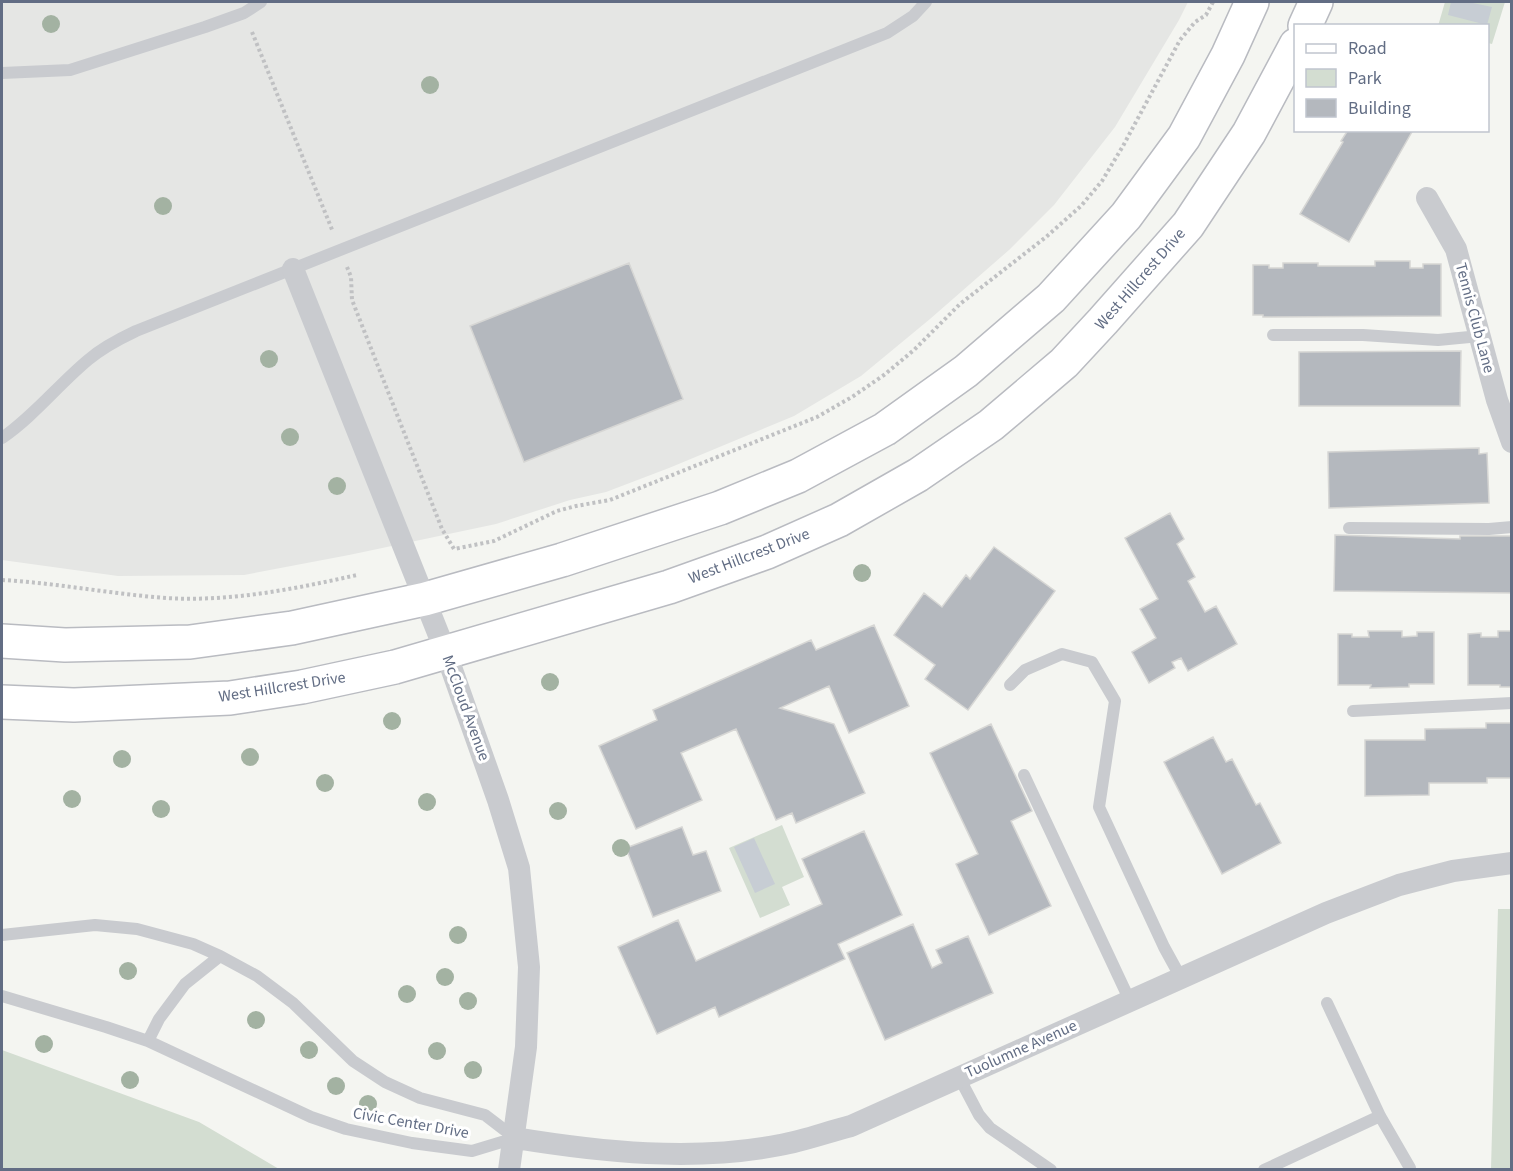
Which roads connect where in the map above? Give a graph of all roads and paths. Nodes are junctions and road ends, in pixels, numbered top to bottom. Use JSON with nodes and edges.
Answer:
{"nodes":[{"id":1,"x":261,"y":2,"type":"edge"},
{"id":2,"x":926,"y":2,"type":"edge"},
{"id":3,"x":1213,"y":2,"type":"edge"},
{"id":4,"x":1252,"y":2,"type":"edge"},
{"id":5,"x":1316,"y":2,"type":"edge"},
{"id":6,"x":1306,"y":24,"type":"edge"},
{"id":7,"x":252,"y":32,"type":"dead end"},
{"id":8,"x":1294,"y":49,"type":"edge"},
{"id":9,"x":2,"y":73,"type":"edge"},
{"id":10,"x":1427,"y":198,"type":"dead end"},
{"id":11,"x":331,"y":227,"type":"dead end"},
{"id":12,"x":293,"y":269,"type":"junction"},
{"id":13,"x":351,"y":277,"type":"dead end"},
{"id":14,"x":1273,"y":335,"type":"dead end"},
{"id":15,"x":1480,"y":336,"type":"junction"},
{"id":16,"x":2,"y":438,"type":"edge"},
{"id":17,"x":1512,"y":442,"type":"edge"},
{"id":18,"x":1512,"y":527,"type":"edge"},
{"id":19,"x":1349,"y":528,"type":"dead end"},
{"id":20,"x":357,"y":575,"type":"dead end"},
{"id":21,"x":2,"y":580,"type":"edge"},
{"id":22,"x":425,"y":599,"type":"junction"},
{"id":23,"x":2,"y":641,"type":"edge"},
{"id":24,"x":446,"y":653,"type":"junction"},
{"id":25,"x":1010,"y":685,"type":"dead end"},
{"id":26,"x":2,"y":702,"type":"edge"},
{"id":27,"x":1512,"y":703,"type":"edge"},
{"id":28,"x":1353,"y":711,"type":"dead end"},
{"id":29,"x":1024,"y":774,"type":"dead end"},
{"id":30,"x":1512,"y":863,"type":"edge"},
{"id":31,"x":2,"y":935,"type":"edge"},
{"id":32,"x":220,"y":956,"type":"junction"},
{"id":33,"x":1181,"y":978,"type":"junction"},
{"id":34,"x":2,"y":996,"type":"edge"},
{"id":35,"x":1130,"y":1001,"type":"junction"},
{"id":36,"x":1327,"y":1003,"type":"dead end"},
{"id":37,"x":148,"y":1041,"type":"junction"},
{"id":38,"x":959,"y":1077,"type":"junction"},
{"id":39,"x":1380,"y":1116,"type":"junction"},
{"id":40,"x":515,"y":1138,"type":"junction"},
{"id":41,"x":1410,"y":1168,"type":"dead end"},
{"id":42,"x":509,"y":1170,"type":"edge"},
{"id":43,"x":1051,"y":1170,"type":"edge"},
{"id":44,"x":1264,"y":1170,"type":"edge"}],
"edges":[{"from":1,"to":9,"type":"lane"},
{"from":2,"to":12,"type":"lane"},
{"from":3,"to":13,"type":"path"},
{"from":4,"to":22,"type":"main road"},
{"from":5,"to":6,"type":"main road"},
{"from":7,"to":11,"type":"path"},
{"from":8,"to":24,"type":"main road","name":"West Hillcrest Drive"},
{"from":10,"to":15,"type":"street","name":"Tennis Club Lane"},
{"from":12,"to":16,"type":"lane"},
{"from":12,"to":22,"type":"street","name":"McCloud Avenue"},
{"from":14,"to":15,"type":"lane"},
{"from":15,"to":17,"type":"street","name":"Tennis Club Lane"},
{"from":18,"to":19,"type":"lane"},
{"from":20,"to":21,"type":"path"},
{"from":22,"to":23,"type":"main road"},
{"from":22,"to":24,"type":"street","name":"McCloud Avenue"},
{"from":24,"to":26,"type":"main road","name":"West Hillcrest Drive"},
{"from":24,"to":40,"type":"street","name":"McCloud Avenue"},
{"from":25,"to":33,"type":"lane"},
{"from":27,"to":28,"type":"lane"},
{"from":29,"to":35,"type":"lane"},
{"from":30,"to":33,"type":"street","name":"Tuolumne Avenue"},
{"from":31,"to":32,"type":"lane","name":"Civic Center Drive"},
{"from":32,"to":37,"type":"lane"},
{"from":32,"to":40,"type":"lane","name":"Civic Center Drive"},
{"from":33,"to":35,"type":"street","name":"Tuolumne Avenue"},
{"from":34,"to":37,"type":"lane","name":"Civic Center Drive"},
{"from":35,"to":38,"type":"street","name":"Tuolumne Avenue"},
{"from":36,"to":39,"type":"lane"},
{"from":37,"to":40,"type":"lane","name":"Civic Center Drive"},
{"from":38,"to":40,"type":"street","name":"Tuolumne Avenue"},
{"from":38,"to":43,"type":"lane"},
{"from":39,"to":41,"type":"lane"},
{"from":39,"to":44,"type":"lane"},
{"from":40,"to":42,"type":"street","name":"McCloud Avenue"}]}
